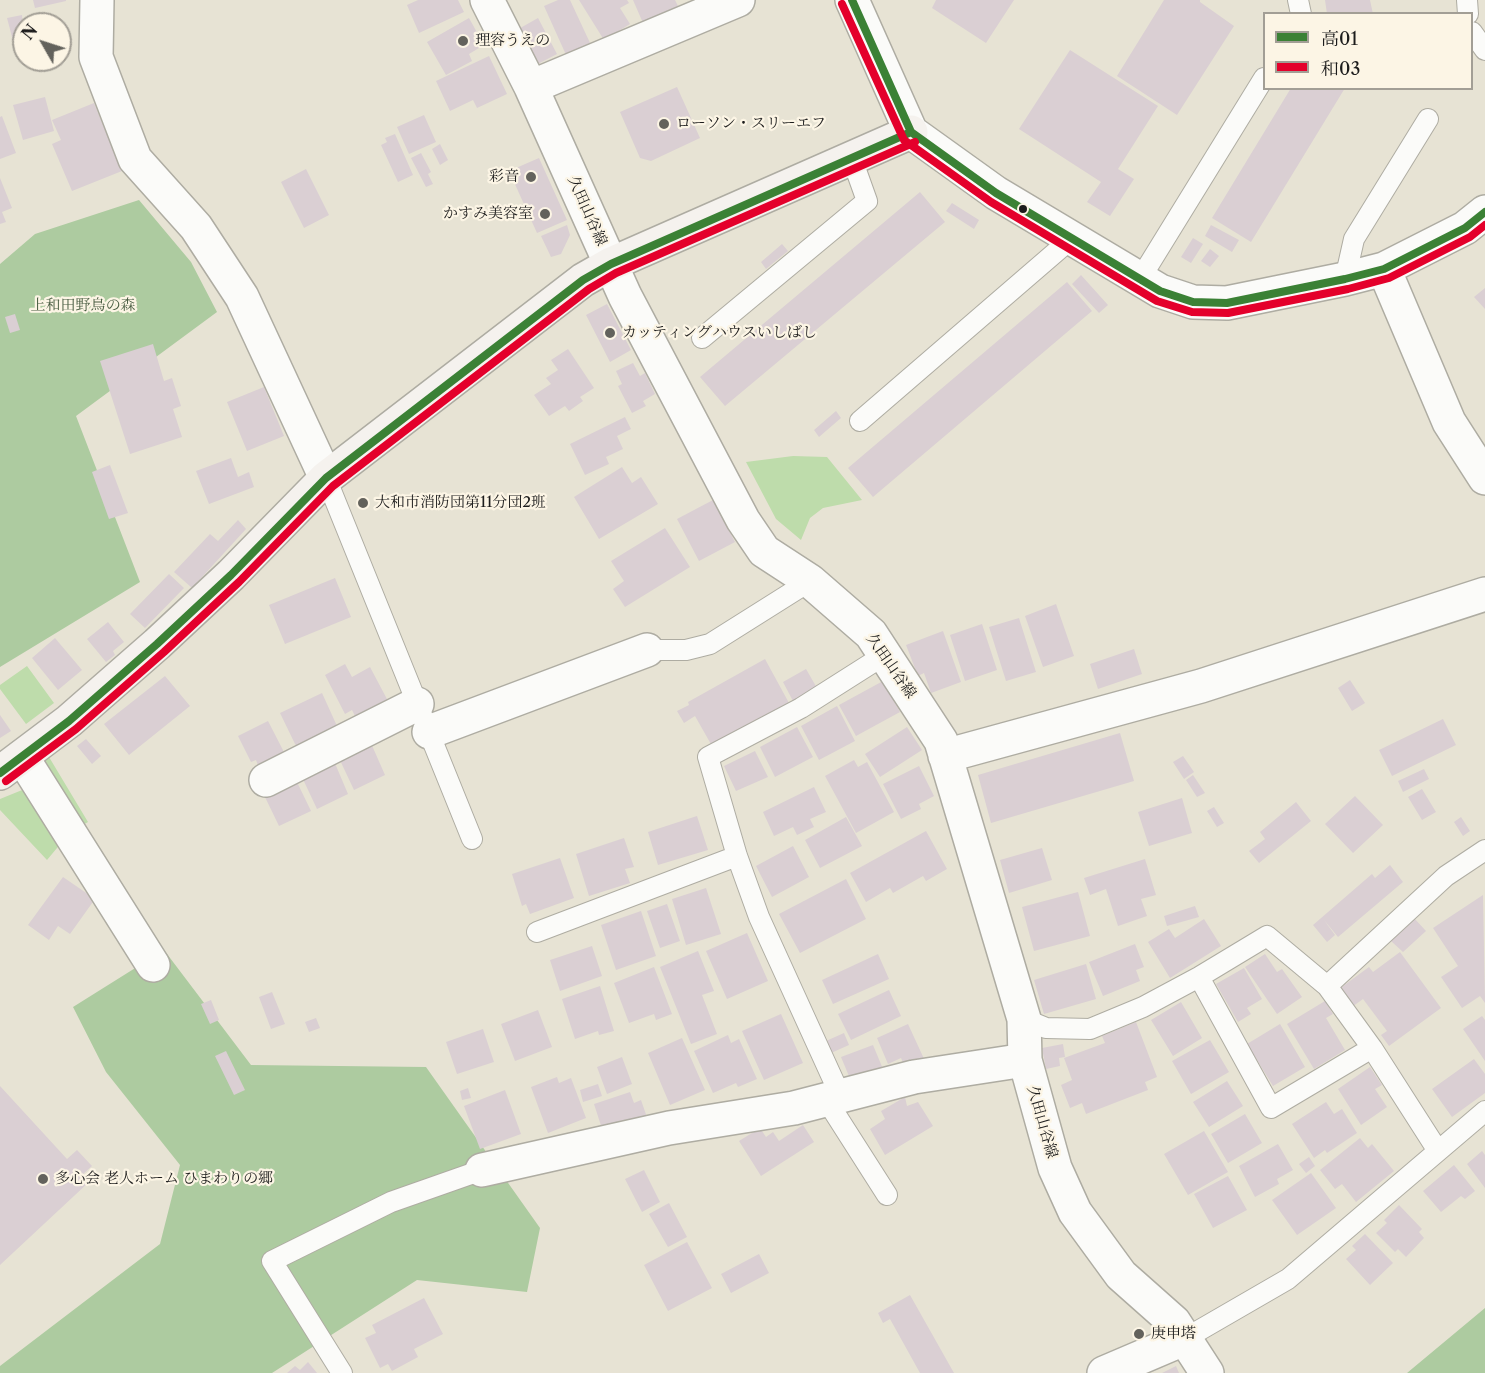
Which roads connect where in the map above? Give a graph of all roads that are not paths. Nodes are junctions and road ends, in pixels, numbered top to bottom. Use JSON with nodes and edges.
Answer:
{"nodes":[{"id":1,"x":97,"y":0,"type":"edge"},
{"id":2,"x":487,"y":0,"type":"edge"},
{"id":3,"x":738,"y":0,"type":"edge"},
{"id":4,"x":852,"y":0,"type":"edge"},
{"id":5,"x":1473,"y":33,"type":"edge"},
{"id":6,"x":1485,"y":50,"type":"edge"},
{"id":7,"x":1263,"y":80,"type":"edge"},
{"id":8,"x":531,"y":87,"type":"junction"},
{"id":9,"x":1428,"y":119,"type":"dead end"},
{"id":10,"x":911,"y":132,"type":"junction"},
{"id":11,"x":852,"y":159,"type":"junction"},
{"id":12,"x":1485,"y":212,"type":"edge"},
{"id":13,"x":1071,"y":239,"type":"junction"},
{"id":14,"x":611,"y":264,"type":"junction"},
{"id":15,"x":1384,"y":269,"type":"junction"},
{"id":16,"x":1140,"y":279,"type":"junction"},
{"id":17,"x":1345,"y":279,"type":"junction"},
{"id":18,"x":702,"y":338,"type":"dead end"},
{"id":19,"x":860,"y":421,"type":"dead end"},
{"id":20,"x":326,"y":478,"type":"junction"},
{"id":21,"x":1485,"y":478,"type":"edge"},
{"id":22,"x":810,"y":580,"type":"junction"},
{"id":23,"x":1485,"y":594,"type":"edge"},
{"id":24,"x":647,"y":650,"type":"joint"},
{"id":25,"x":886,"y":654,"type":"junction"},
{"id":26,"x":423,"y":718,"type":"junction"},
{"id":27,"x":945,"y":756,"type":"junction"},
{"id":28,"x":11,"y":765,"type":"edge"},
{"id":29,"x":266,"y":780,"type":"dead end"},
{"id":30,"x":472,"y":839,"type":"dead end"},
{"id":31,"x":1485,"y":850,"type":"edge"},
{"id":32,"x":737,"y":856,"type":"junction"},
{"id":33,"x":537,"y":932,"type":"dead end"},
{"id":34,"x":153,"y":965,"type":"dead end"},
{"id":35,"x":1199,"y":977,"type":"junction"},
{"id":36,"x":1327,"y":986,"type":"junction"},
{"id":37,"x":1024,"y":1019,"type":"junction"},
{"id":38,"x":1372,"y":1048,"type":"junction"},
{"id":39,"x":1025,"y":1060,"type":"junction"},
{"id":40,"x":834,"y":1099,"type":"junction"},
{"id":41,"x":1485,"y":1111,"type":"edge"},
{"id":42,"x":1438,"y":1151,"type":"junction"},
{"id":43,"x":482,"y":1170,"type":"joint"},
{"id":44,"x":887,"y":1196,"type":"dead end"},
{"id":45,"x":1186,"y":1338,"type":"junction"},
{"id":46,"x":342,"y":1373,"type":"edge"},
{"id":47,"x":1104,"y":1373,"type":"edge"},
{"id":48,"x":1207,"y":1373,"type":"edge"}],
"edges":[{"from":1,"to":20,"type":"street"},
{"from":2,"to":8,"type":"street","name":"久田山谷線"},
{"from":3,"to":8,"type":"street"},
{"from":4,"to":10,"type":"street"},
{"from":5,"to":6,"type":"lane"},
{"from":7,"to":16,"type":"lane"},
{"from":8,"to":14,"type":"street","name":"久田山谷線"},
{"from":9,"to":17,"type":"lane"},
{"from":10,"to":11,"type":"street"},
{"from":10,"to":13,"type":"street"},
{"from":11,"to":14,"type":"street"},
{"from":11,"to":18,"type":"lane"},
{"from":12,"to":15,"type":"street"},
{"from":13,"to":16,"type":"street"},
{"from":13,"to":19,"type":"lane"},
{"from":14,"to":20,"type":"street"},
{"from":14,"to":22,"type":"street","name":"久田山谷線"},
{"from":15,"to":17,"type":"street"},
{"from":15,"to":21,"type":"street"},
{"from":16,"to":17,"type":"street"},
{"from":20,"to":26,"type":"lane"},
{"from":20,"to":28,"type":"street"},
{"from":22,"to":24,"type":"lane"},
{"from":22,"to":25,"type":"street","name":"久田山谷線"},
{"from":23,"to":27,"type":"street"},
{"from":24,"to":26,"type":"street"},
{"from":25,"to":27,"type":"street","name":"久田山谷線"},
{"from":25,"to":32,"type":"lane"},
{"from":26,"to":29,"type":"street"},
{"from":26,"to":30,"type":"lane"},
{"from":27,"to":37,"type":"street","name":"久田山谷線"},
{"from":28,"to":34,"type":"street"},
{"from":31,"to":36,"type":"lane"},
{"from":32,"to":33,"type":"lane"},
{"from":32,"to":40,"type":"lane"},
{"from":35,"to":36,"type":"lane"},
{"from":35,"to":37,"type":"lane"},
{"from":35,"to":38,"type":"lane"},
{"from":36,"to":38,"type":"lane"},
{"from":37,"to":39,"type":"street","name":"久田山谷線"},
{"from":38,"to":42,"type":"lane"},
{"from":39,"to":40,"type":"street"},
{"from":39,"to":45,"type":"street","name":"久田山谷線"},
{"from":40,"to":43,"type":"street"},
{"from":40,"to":44,"type":"lane"},
{"from":41,"to":42,"type":"lane"},
{"from":42,"to":45,"type":"lane"},
{"from":43,"to":46,"type":"lane"},
{"from":45,"to":47,"type":"street"},
{"from":45,"to":48,"type":"street","name":"久田山谷線"}]}
